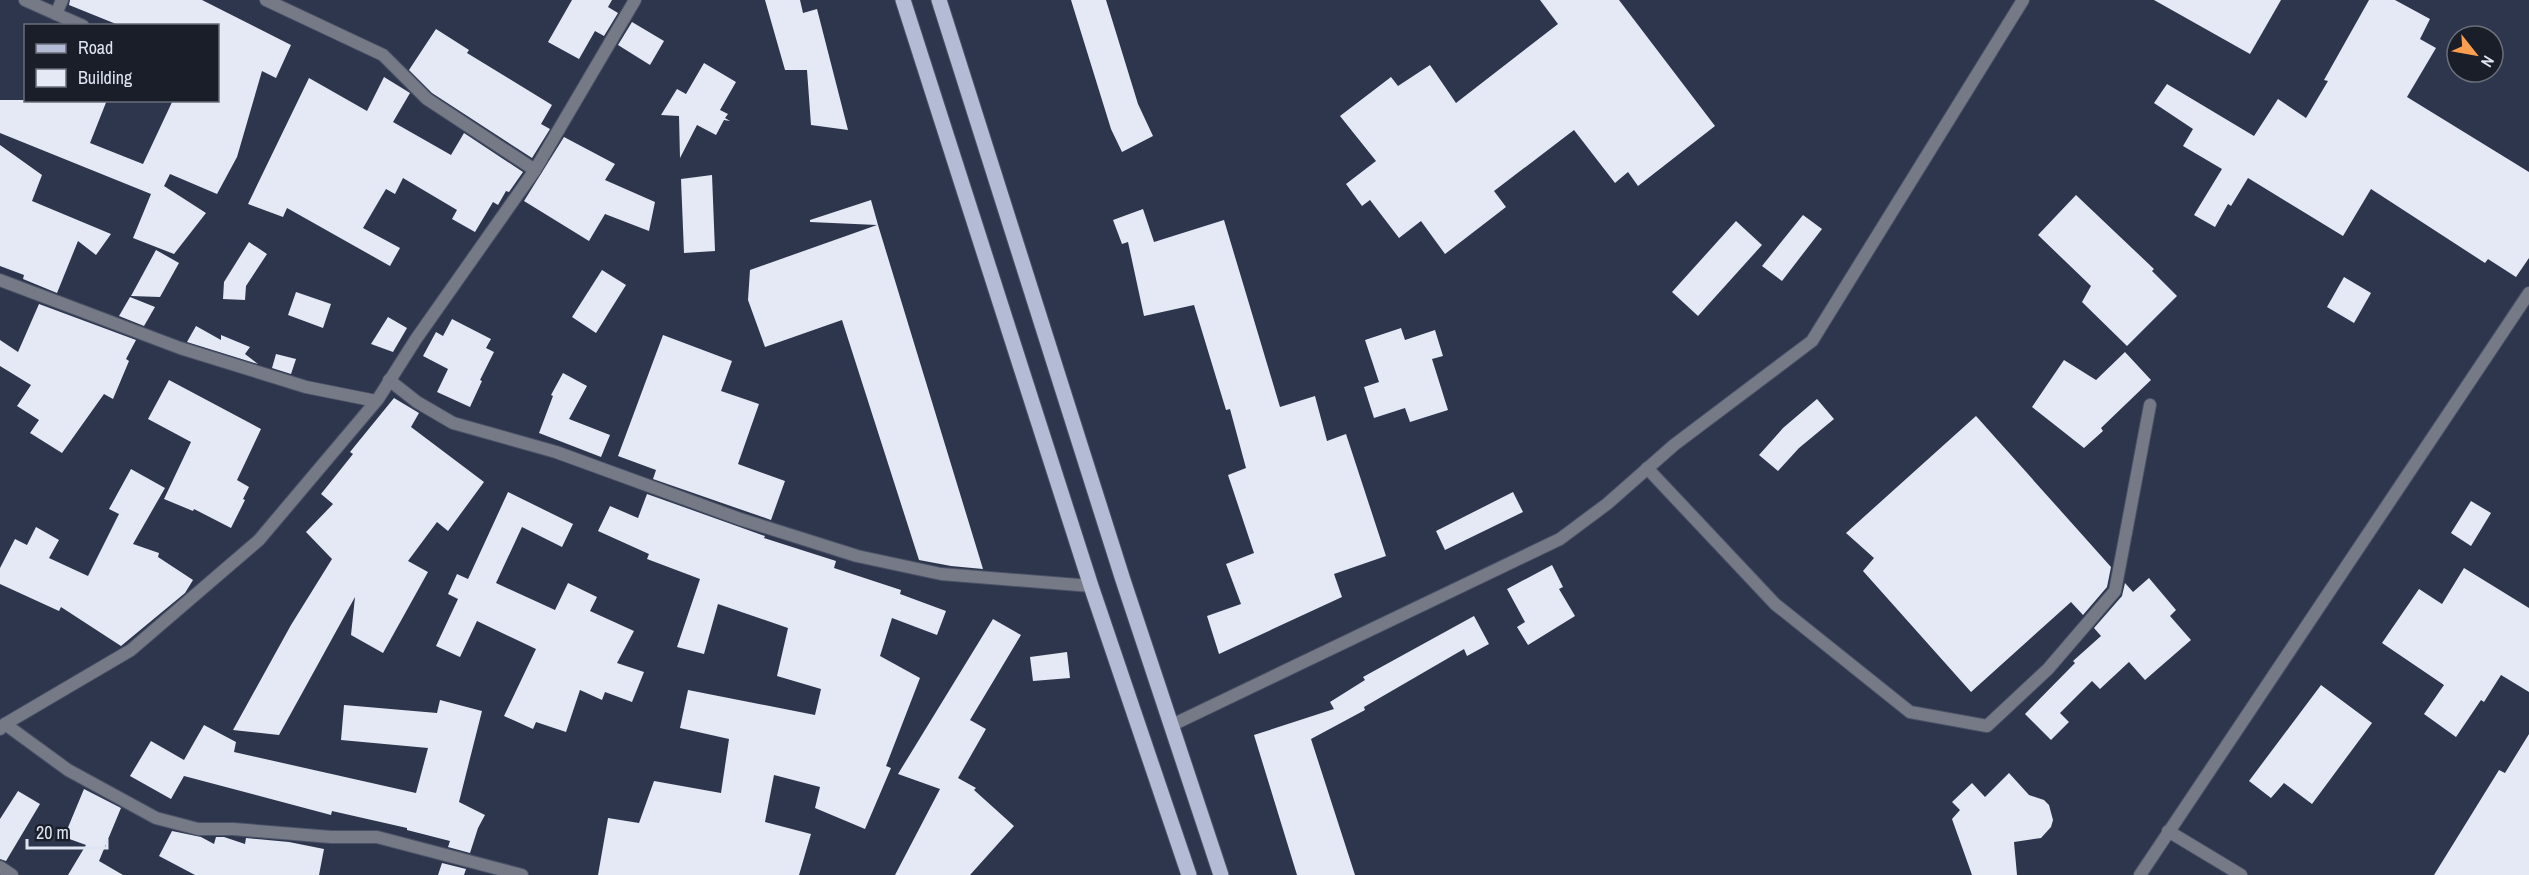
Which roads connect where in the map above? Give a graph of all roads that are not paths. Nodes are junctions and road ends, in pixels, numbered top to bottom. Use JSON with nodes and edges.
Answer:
{"nodes":[{"id":1,"x":25,"y":0,"type":"edge"},
{"id":2,"x":62,"y":0,"type":"edge"},
{"id":3,"x":266,"y":0,"type":"edge"},
{"id":4,"x":635,"y":0,"type":"edge"},
{"id":5,"x":903,"y":0,"type":"edge"},
{"id":6,"x":939,"y":0,"type":"edge"},
{"id":7,"x":2023,"y":0,"type":"edge"},
{"id":8,"x":56,"y":14,"type":"junction"},
{"id":9,"x":78,"y":24,"type":"edge"},
{"id":10,"x":535,"y":170,"type":"junction"},
{"id":11,"x":0,"y":280,"type":"edge"},
{"id":12,"x":2529,"y":293,"type":"edge"},
{"id":13,"x":389,"y":380,"type":"junction"},
{"id":14,"x":376,"y":401,"type":"junction"},
{"id":15,"x":2150,"y":405,"type":"dead end"},
{"id":16,"x":1647,"y":468,"type":"junction"},
{"id":17,"x":1091,"y":586,"type":"junction"},
{"id":18,"x":1172,"y":725,"type":"junction"},
{"id":19,"x":2,"y":726,"type":"edge"},
{"id":20,"x":2168,"y":831,"type":"junction"},
{"id":21,"x":0,"y":867,"type":"edge"},
{"id":22,"x":12,"y":875,"type":"edge"},
{"id":23,"x":522,"y":875,"type":"edge"},
{"id":24,"x":1189,"y":875,"type":"edge"},
{"id":25,"x":1221,"y":875,"type":"edge"},
{"id":26,"x":2140,"y":875,"type":"edge"},
{"id":27,"x":2241,"y":875,"type":"edge"}],
"edges":[{"from":1,"to":8,"type":"street"},
{"from":2,"to":8,"type":"street"},
{"from":3,"to":10,"type":"street"},
{"from":4,"to":10,"type":"street"},
{"from":5,"to":17,"type":"main road"},
{"from":6,"to":18,"type":"main road"},
{"from":7,"to":16,"type":"street"},
{"from":8,"to":9,"type":"street"},
{"from":10,"to":13,"type":"street"},
{"from":11,"to":14,"type":"street"},
{"from":12,"to":20,"type":"street"},
{"from":13,"to":14,"type":"street"},
{"from":13,"to":17,"type":"street"},
{"from":14,"to":19,"type":"street"},
{"from":15,"to":16,"type":"street"},
{"from":16,"to":18,"type":"street"},
{"from":17,"to":24,"type":"main road"},
{"from":18,"to":25,"type":"main road"},
{"from":19,"to":23,"type":"street"},
{"from":20,"to":26,"type":"street"},
{"from":20,"to":27,"type":"street"},
{"from":21,"to":22,"type":"street"}]}
